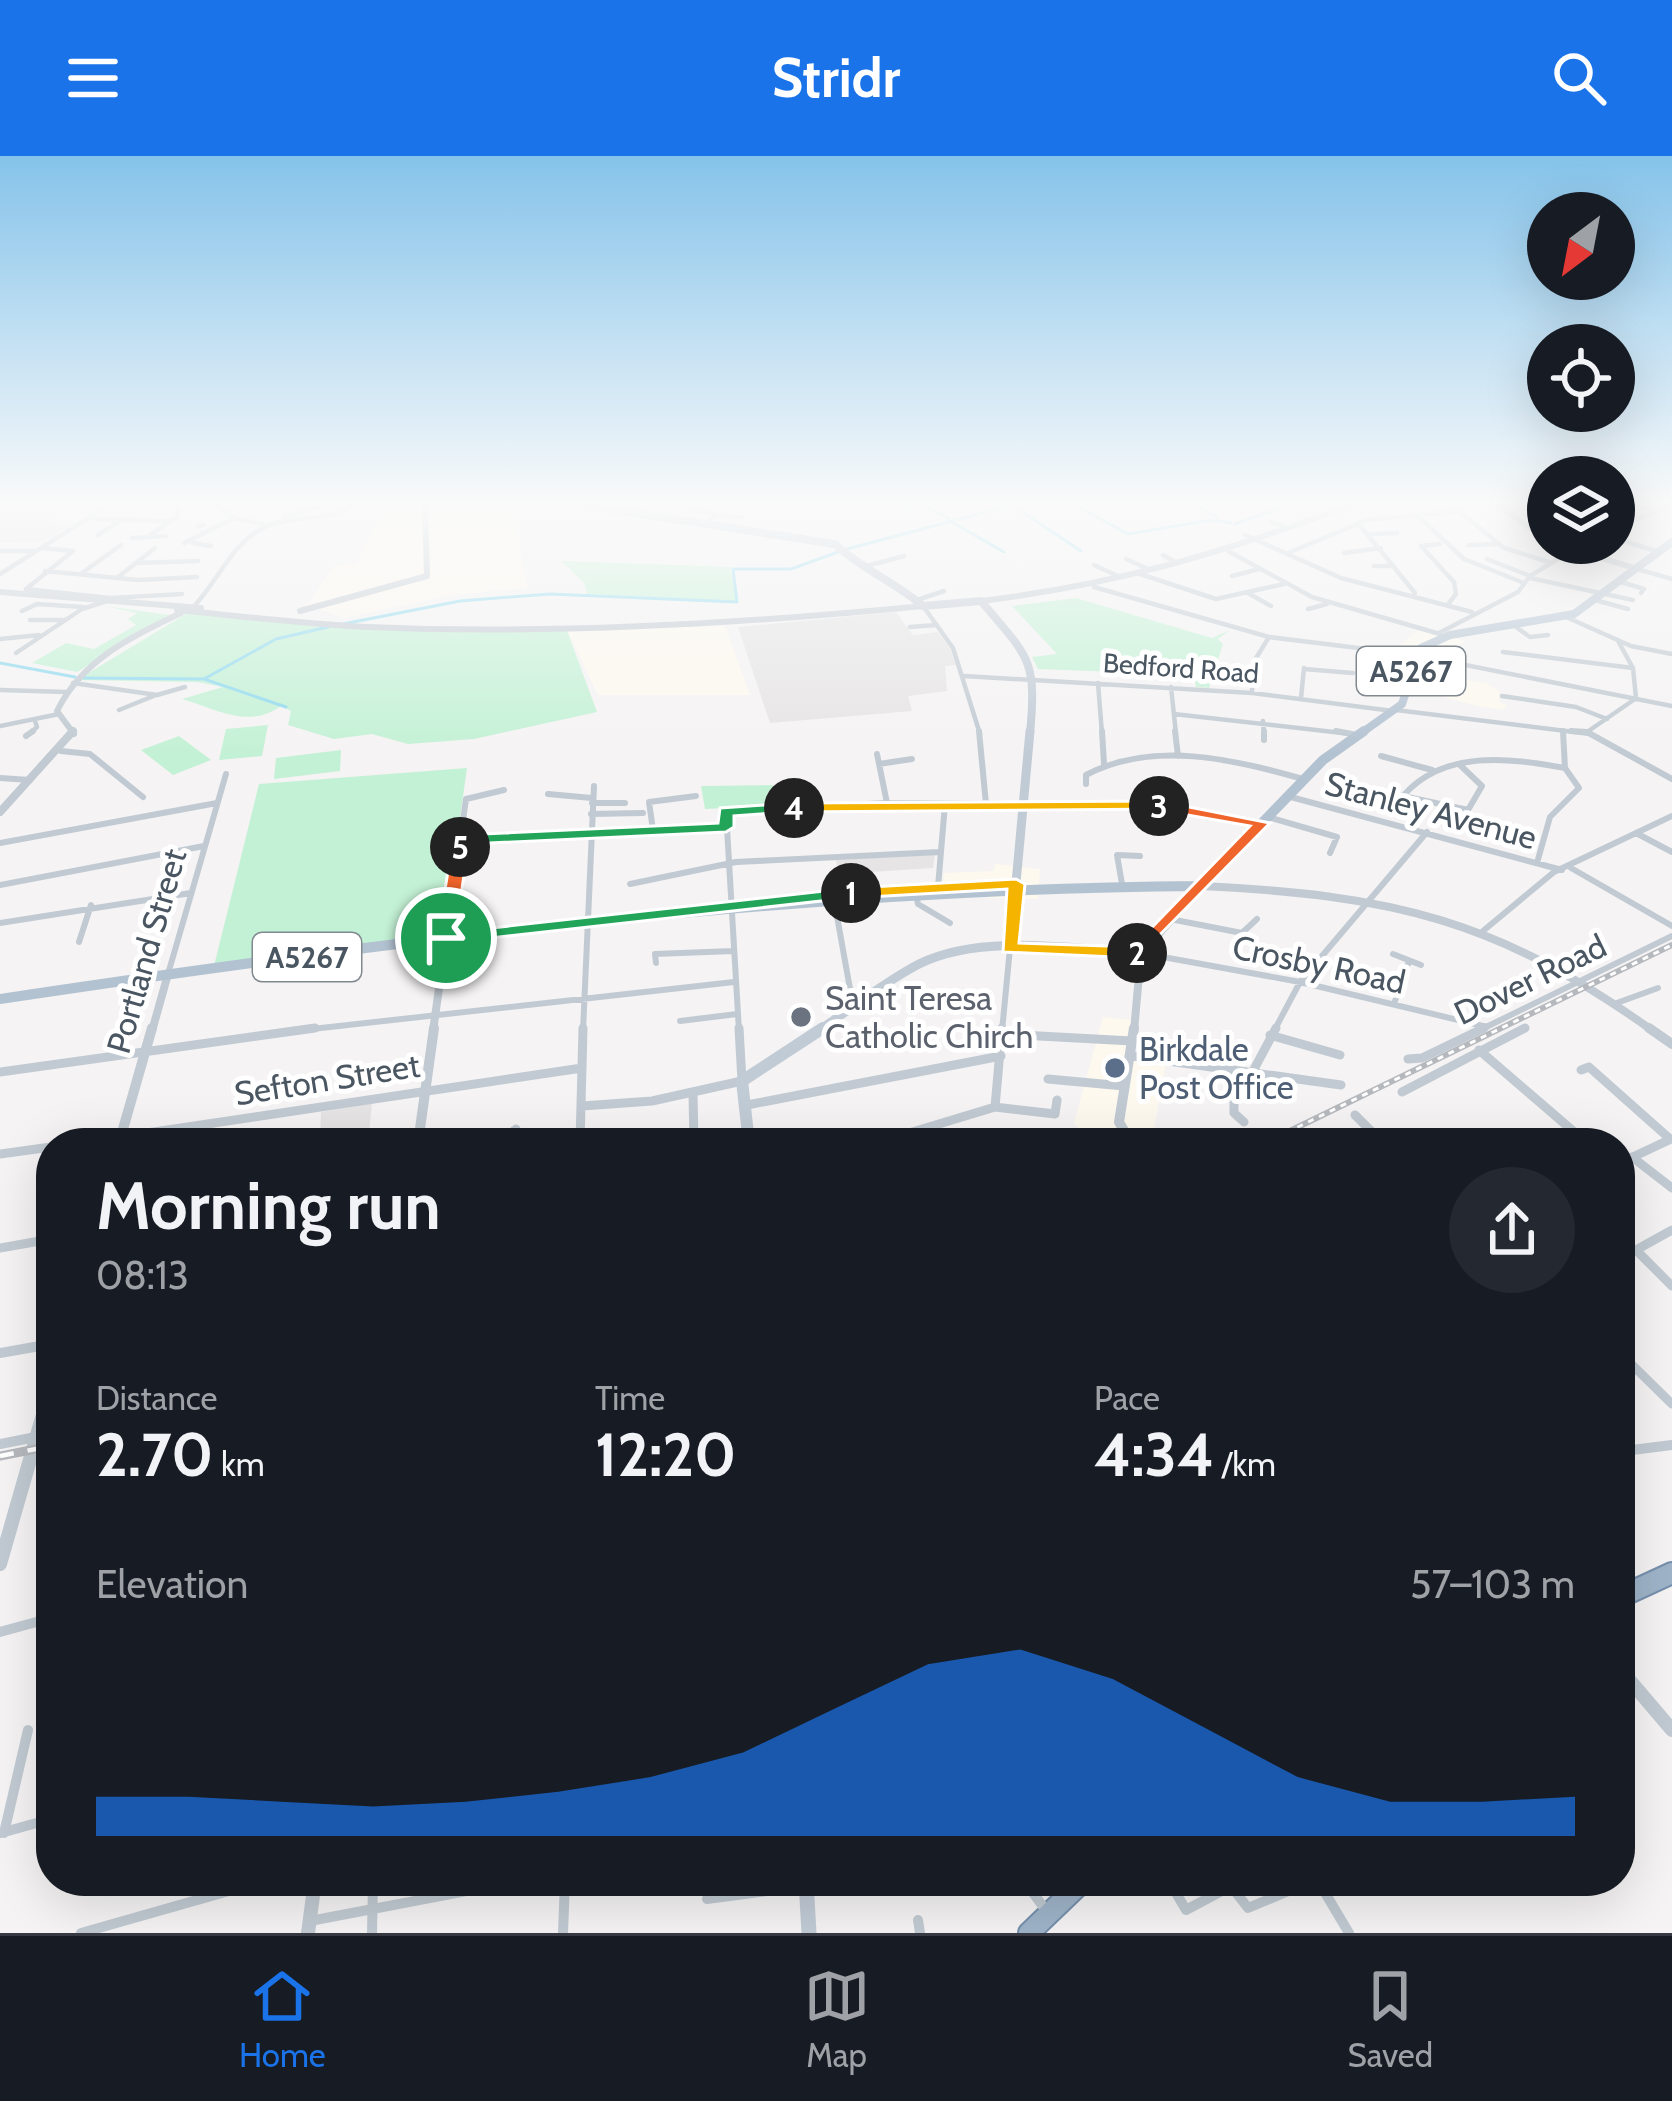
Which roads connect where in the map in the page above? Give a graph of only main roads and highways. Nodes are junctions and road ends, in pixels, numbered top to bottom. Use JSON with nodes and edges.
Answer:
{"nodes":[{"id":1,"x":896,"y":589,"type":"edge"},
{"id":2,"x":1611,"y":589,"type":"edge"},
{"id":3,"x":1016,"y":884,"type":"junction"},
{"id":4,"x":1202,"y":886,"type":"junction"},
{"id":5,"x":1010,"y":948,"type":"junction"},
{"id":6,"x":0,"y":999,"type":"edge"},
{"id":7,"x":748,"y":1128,"type":"edge"},
{"id":8,"x":1672,"y":1573,"type":"edge"},
{"id":9,"x":1635,"y":1590,"type":"edge"},
{"id":10,"x":807,"y":1896,"type":"edge"},
{"id":11,"x":1067,"y":1896,"type":"edge"},
{"id":12,"x":809,"y":1933,"type":"edge"},
{"id":13,"x":1029,"y":1933,"type":"edge"}],
"edges":[{"from":1,"to":3,"type":"main road"},
{"from":2,"to":4,"type":"main road","number":"A5267"},
{"from":3,"to":4,"type":"main road","number":"A5267"},
{"from":3,"to":5,"type":"main road"},
{"from":3,"to":6,"type":"main road","number":"A5267"},
{"from":4,"to":5,"type":"main road"},
{"from":5,"to":7,"type":"main road"},
{"from":8,"to":9,"type":"highway"},
{"from":10,"to":12,"type":"main road"},
{"from":11,"to":13,"type":"highway"}]}
